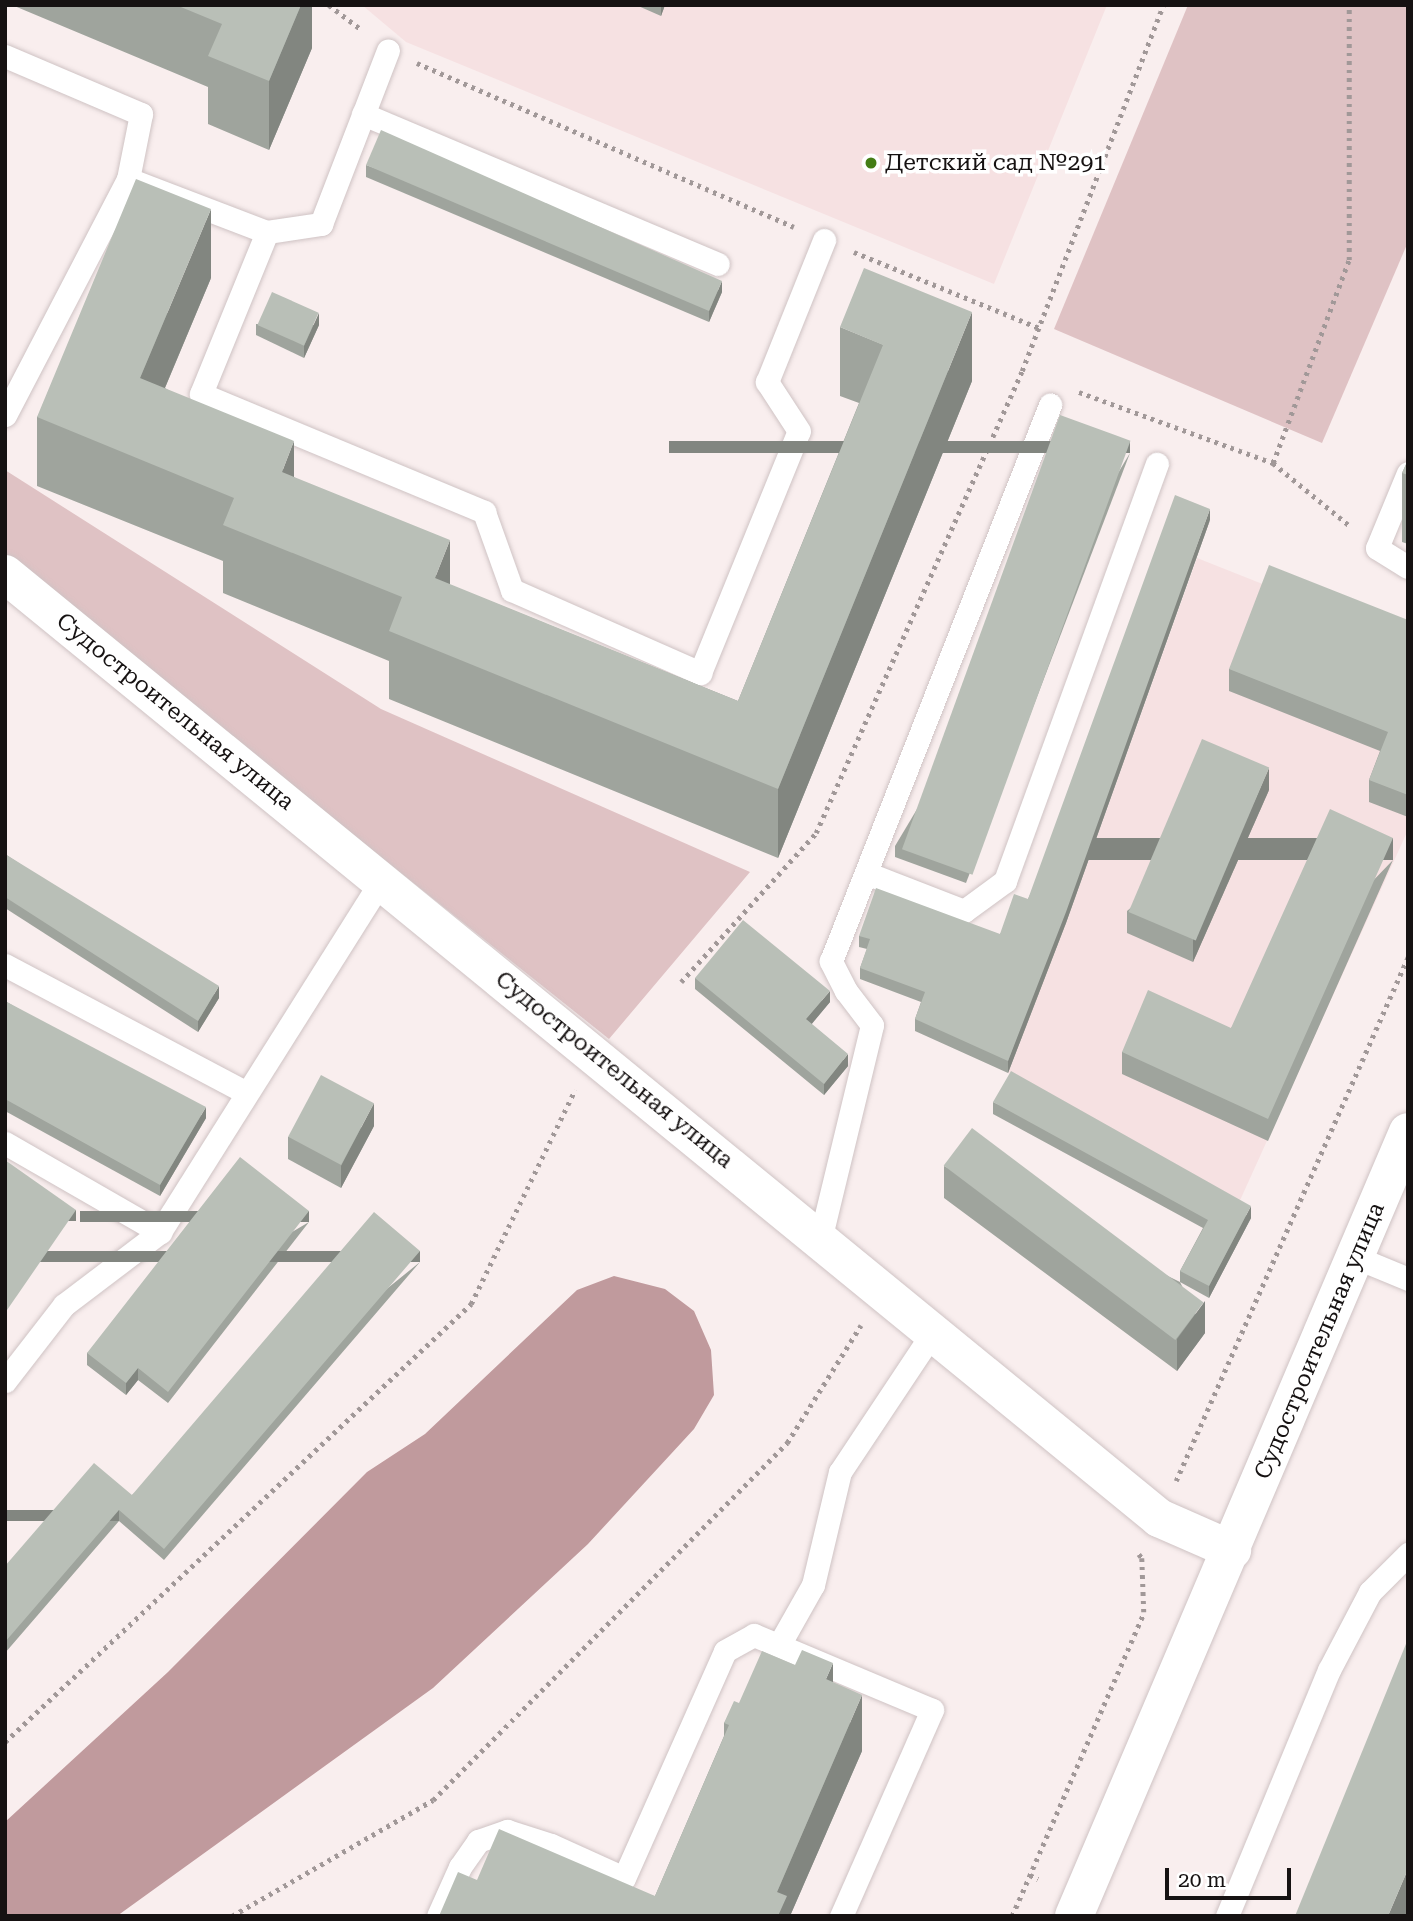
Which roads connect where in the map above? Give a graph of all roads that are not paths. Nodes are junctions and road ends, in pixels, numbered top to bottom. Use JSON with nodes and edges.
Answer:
{"nodes":[{"id":1,"x":388,"y":50,"type":"road end"},
{"id":2,"x":5,"y":56,"type":"edge"},
{"id":3,"x":363,"y":114,"type":"junction"},
{"id":4,"x":128,"y":179,"type":"junction"},
{"id":5,"x":267,"y":232,"type":"junction"},
{"id":6,"x":824,"y":240,"type":"road end"},
{"id":7,"x":718,"y":264,"type":"dead end"},
{"id":8,"x":1050,"y":405,"type":"dead end"},
{"id":9,"x":5,"y":415,"type":"edge"},
{"id":10,"x":1157,"y":464,"type":"dead end"},
{"id":11,"x":1408,"y":473,"type":"edge"},
{"id":12,"x":1408,"y":567,"type":"edge"},
{"id":13,"x":5,"y":574,"type":"edge"},
{"id":14,"x":866,"y":873,"type":"junction"},
{"id":15,"x":382,"y":880,"type":"junction"},
{"id":16,"x":5,"y":965,"type":"edge"},
{"id":17,"x":245,"y":1092,"type":"junction"},
{"id":18,"x":1408,"y":1132,"type":"edge"},
{"id":19,"x":5,"y":1143,"type":"edge"},
{"id":20,"x":160,"y":1231,"type":"junction"},
{"id":21,"x":820,"y":1240,"type":"junction"},
{"id":22,"x":1355,"y":1257,"type":"junction"},
{"id":23,"x":1408,"y":1279,"type":"edge"},
{"id":24,"x":933,"y":1332,"type":"junction"},
{"id":25,"x":5,"y":1381,"type":"edge"},
{"id":26,"x":1232,"y":1550,"type":"junction"},
{"id":27,"x":1408,"y":1554,"type":"edge"},
{"id":28,"x":779,"y":1645,"type":"junction"},
{"id":29,"x":438,"y":1916,"type":"edge"},
{"id":30,"x":841,"y":1916,"type":"edge"},
{"id":31,"x":1074,"y":1916,"type":"edge"},
{"id":32,"x":1227,"y":1916,"type":"edge"}],
"edges":[{"from":1,"to":3,"type":"lane"},
{"from":2,"to":4,"type":"lane"},
{"from":3,"to":5,"type":"lane"},
{"from":3,"to":7,"type":"lane"},
{"from":4,"to":5,"type":"lane"},
{"from":4,"to":9,"type":"lane"},
{"from":5,"to":6,"type":"lane"},
{"from":8,"to":14,"type":"lane"},
{"from":10,"to":14,"type":"lane"},
{"from":11,"to":12,"type":"lane"},
{"from":13,"to":15,"type":"street","name":"Судостроительная улица"},
{"from":14,"to":21,"type":"lane"},
{"from":15,"to":17,"type":"lane"},
{"from":15,"to":21,"type":"street","name":"Судостроительная улица"},
{"from":16,"to":17,"type":"lane"},
{"from":17,"to":20,"type":"lane"},
{"from":18,"to":22,"type":"street","name":"Судостроительная улица"},
{"from":19,"to":20,"type":"lane"},
{"from":20,"to":25,"type":"lane"},
{"from":21,"to":24,"type":"street","name":"Судостроительная улица"},
{"from":22,"to":23,"type":"lane"},
{"from":22,"to":26,"type":"street","name":"Судостроительная улица"},
{"from":24,"to":26,"type":"street","name":"Судостроительная улица"},
{"from":24,"to":28,"type":"lane"},
{"from":26,"to":31,"type":"street","name":"Судостроительная улица"},
{"from":27,"to":32,"type":"lane"},
{"from":28,"to":29,"type":"lane"},
{"from":28,"to":30,"type":"lane"}]}
